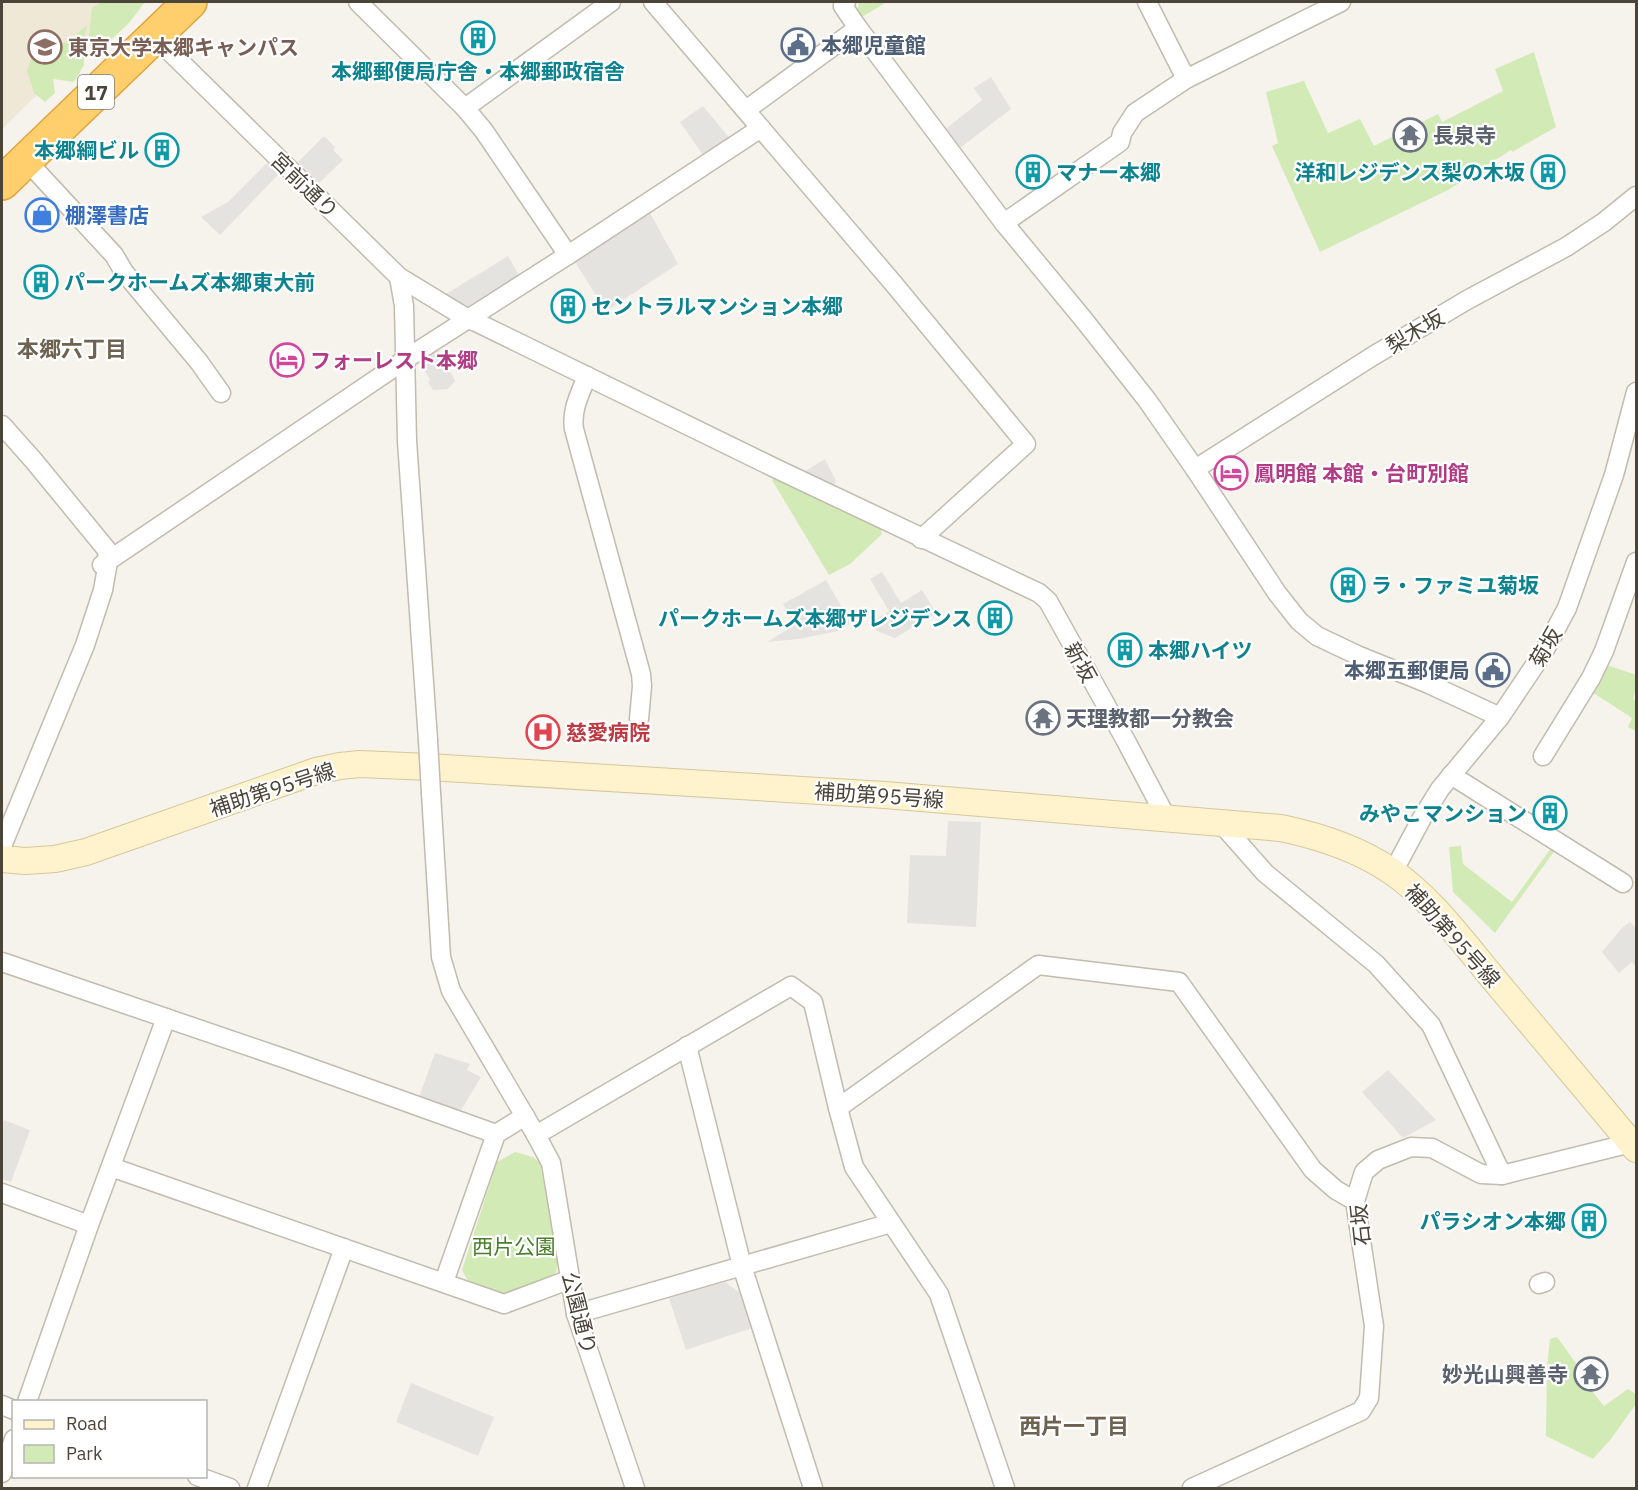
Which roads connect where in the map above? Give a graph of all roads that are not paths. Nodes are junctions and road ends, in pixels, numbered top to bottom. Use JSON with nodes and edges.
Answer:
{"nodes":[{"id":1,"x":190,"y":2,"type":"edge"},
{"id":2,"x":358,"y":2,"type":"edge"},
{"id":3,"x":610,"y":2,"type":"edge"},
{"id":4,"x":653,"y":2,"type":"edge"},
{"id":5,"x":846,"y":2,"type":"edge"},
{"id":6,"x":1147,"y":2,"type":"edge"},
{"id":7,"x":1341,"y":2,"type":"edge"},
{"id":8,"x":858,"y":28,"type":"junction"},
{"id":9,"x":154,"y":36,"type":"junction"},
{"id":10,"x":1186,"y":79,"type":"junction"},
{"id":11,"x":465,"y":108,"type":"junction"},
{"id":12,"x":746,"y":110,"type":"junction"},
{"id":13,"x":761,"y":128,"type":"junction"},
{"id":14,"x":26,"y":160,"type":"junction"},
{"id":15,"x":2,"y":183,"type":"edge"},
{"id":16,"x":1636,"y":196,"type":"edge"},
{"id":17,"x":1004,"y":223,"type":"junction"},
{"id":18,"x":568,"y":255,"type":"junction"},
{"id":19,"x":399,"y":277,"type":"junction"},
{"id":20,"x":468,"y":319,"type":"junction"},
{"id":21,"x":406,"y":360,"type":"junction"},
{"id":22,"x":587,"y":376,"type":"junction"},
{"id":23,"x":1636,"y":392,"type":"edge"},
{"id":24,"x":220,"y":393,"type":"dead end"},
{"id":25,"x":2,"y":425,"type":"edge"},
{"id":26,"x":1194,"y":469,"type":"junction"},
{"id":27,"x":921,"y":539,"type":"junction"},
{"id":28,"x":1636,"y":562,"type":"edge"},
{"id":29,"x":105,"y":563,"type":"junction"},
{"id":30,"x":1048,"y":601,"type":"joint"},
{"id":31,"x":1500,"y":717,"type":"junction"},
{"id":32,"x":639,"y":719,"type":"dead end"},
{"id":33,"x":1543,"y":756,"type":"dead end"},
{"id":34,"x":1451,"y":775,"type":"junction"},
{"id":35,"x":1166,"y":818,"type":"junction"},
{"id":36,"x":1220,"y":822,"type":"junction"},
{"id":37,"x":2,"y":846,"type":"edge"},
{"id":38,"x":2,"y":859,"type":"edge"},
{"id":39,"x":1393,"y":872,"type":"junction"},
{"id":40,"x":1623,"y":883,"type":"dead end"},
{"id":41,"x":2,"y":962,"type":"edge"},
{"id":42,"x":166,"y":1018,"type":"junction"},
{"id":43,"x":687,"y":1046,"type":"junction"},
{"id":44,"x":838,"y":1108,"type":"junction"},
{"id":45,"x":525,"y":1116,"type":"junction"},
{"id":46,"x":496,"y":1134,"type":"junction"},
{"id":47,"x":536,"y":1135,"type":"junction"},
{"id":48,"x":1634,"y":1146,"type":"edge"},
{"id":49,"x":111,"y":1167,"type":"junction"},
{"id":50,"x":1502,"y":1175,"type":"junction"},
{"id":51,"x":2,"y":1193,"type":"edge"},
{"id":52,"x":1355,"y":1200,"type":"junction"},
{"id":53,"x":891,"y":1223,"type":"junction"},
{"id":54,"x":89,"y":1225,"type":"junction"},
{"id":55,"x":344,"y":1248,"type":"junction"},
{"id":56,"x":742,"y":1266,"type":"junction"},
{"id":57,"x":571,"y":1280,"type":"junction"},
{"id":58,"x":444,"y":1282,"type":"junction"},
{"id":59,"x":576,"y":1314,"type":"junction"},
{"id":60,"x":27,"y":1400,"type":"edge"},
{"id":61,"x":12,"y":1445,"type":"edge"},
{"id":62,"x":2,"y":1473,"type":"edge"},
{"id":63,"x":202,"y":1478,"type":"edge"},
{"id":64,"x":230,"y":1488,"type":"edge"},
{"id":65,"x":257,"y":1488,"type":"edge"},
{"id":66,"x":635,"y":1488,"type":"edge"},
{"id":67,"x":813,"y":1488,"type":"edge"},
{"id":68,"x":1005,"y":1488,"type":"edge"},
{"id":69,"x":1192,"y":1488,"type":"edge"}],
"edges":[{"from":1,"to":9,"type":"highway","number":"17"},
{"from":2,"to":11,"type":"street"},
{"from":3,"to":11,"type":"street"},
{"from":4,"to":12,"type":"street"},
{"from":5,"to":8,"type":"street"},
{"from":6,"to":10,"type":"street"},
{"from":7,"to":10,"type":"street"},
{"from":8,"to":12,"type":"street"},
{"from":8,"to":17,"type":"street"},
{"from":9,"to":14,"type":"highway","number":"17"},
{"from":9,"to":19,"type":"street","name":"宮前通り"},
{"from":10,"to":17,"type":"street"},
{"from":11,"to":18,"type":"street"},
{"from":12,"to":13,"type":"street"},
{"from":13,"to":18,"type":"street"},
{"from":13,"to":27,"type":"street"},
{"from":14,"to":15,"type":"highway","number":"17"},
{"from":14,"to":24,"type":"street"},
{"from":16,"to":26,"type":"street","name":"梨木坂"},
{"from":17,"to":26,"type":"street"},
{"from":18,"to":20,"type":"street"},
{"from":19,"to":20,"type":"street","name":"宮前通り"},
{"from":19,"to":21,"type":"street","name":"公園通り"},
{"from":20,"to":21,"type":"street"},
{"from":20,"to":22,"type":"street","name":"宮前通り"},
{"from":21,"to":29,"type":"street"},
{"from":21,"to":45,"type":"street","name":"公園通り","bridge":true},
{"from":22,"to":27,"type":"street","name":"宮前通り"},
{"from":22,"to":32,"type":"street"},
{"from":23,"to":31,"type":"street","name":"菊坂"},
{"from":25,"to":29,"type":"street"},
{"from":26,"to":31,"type":"street"},
{"from":27,"to":30,"type":"street","name":"宮前通り"},
{"from":28,"to":33,"type":"street"},
{"from":29,"to":37,"type":"street"},
{"from":30,"to":35,"type":"street","name":"新坂"},
{"from":31,"to":34,"type":"street","name":"菊坂"},
{"from":34,"to":39,"type":"street","name":"菊坂"},
{"from":34,"to":40,"type":"street"},
{"from":35,"to":36,"type":"street","name":"補助第95号線"},
{"from":35,"to":38,"type":"street","name":"補助第95号線"},
{"from":36,"to":39,"type":"street","name":"補助第95号線"},
{"from":36,"to":50,"type":"street"},
{"from":39,"to":48,"type":"street","name":"補助第95号線"},
{"from":41,"to":42,"type":"street"},
{"from":42,"to":46,"type":"street"},
{"from":42,"to":49,"type":"street"},
{"from":43,"to":44,"type":"street"},
{"from":43,"to":47,"type":"street"},
{"from":43,"to":56,"type":"street"},
{"from":44,"to":52,"type":"street"},
{"from":44,"to":53,"type":"street"},
{"from":45,"to":46,"type":"street"},
{"from":45,"to":47,"type":"street","name":"公園通り"},
{"from":46,"to":58,"type":"street"},
{"from":47,"to":57,"type":"street","name":"公園通り"},
{"from":48,"to":50,"type":"street","name":"石坂"},
{"from":49,"to":54,"type":"street"},
{"from":49,"to":55,"type":"street"},
{"from":50,"to":52,"type":"street","name":"石坂"},
{"from":51,"to":54,"type":"street"},
{"from":52,"to":69,"type":"street","name":"石坂"},
{"from":53,"to":56,"type":"street"},
{"from":53,"to":68,"type":"street"},
{"from":54,"to":60,"type":"street"},
{"from":55,"to":58,"type":"street"},
{"from":55,"to":65,"type":"street"},
{"from":56,"to":59,"type":"street"},
{"from":56,"to":67,"type":"street"},
{"from":57,"to":58,"type":"street"},
{"from":57,"to":59,"type":"street","name":"公園通り"},
{"from":59,"to":66,"type":"street","name":"公園通り"},
{"from":61,"to":62,"type":"street"},
{"from":63,"to":64,"type":"street"}]}
